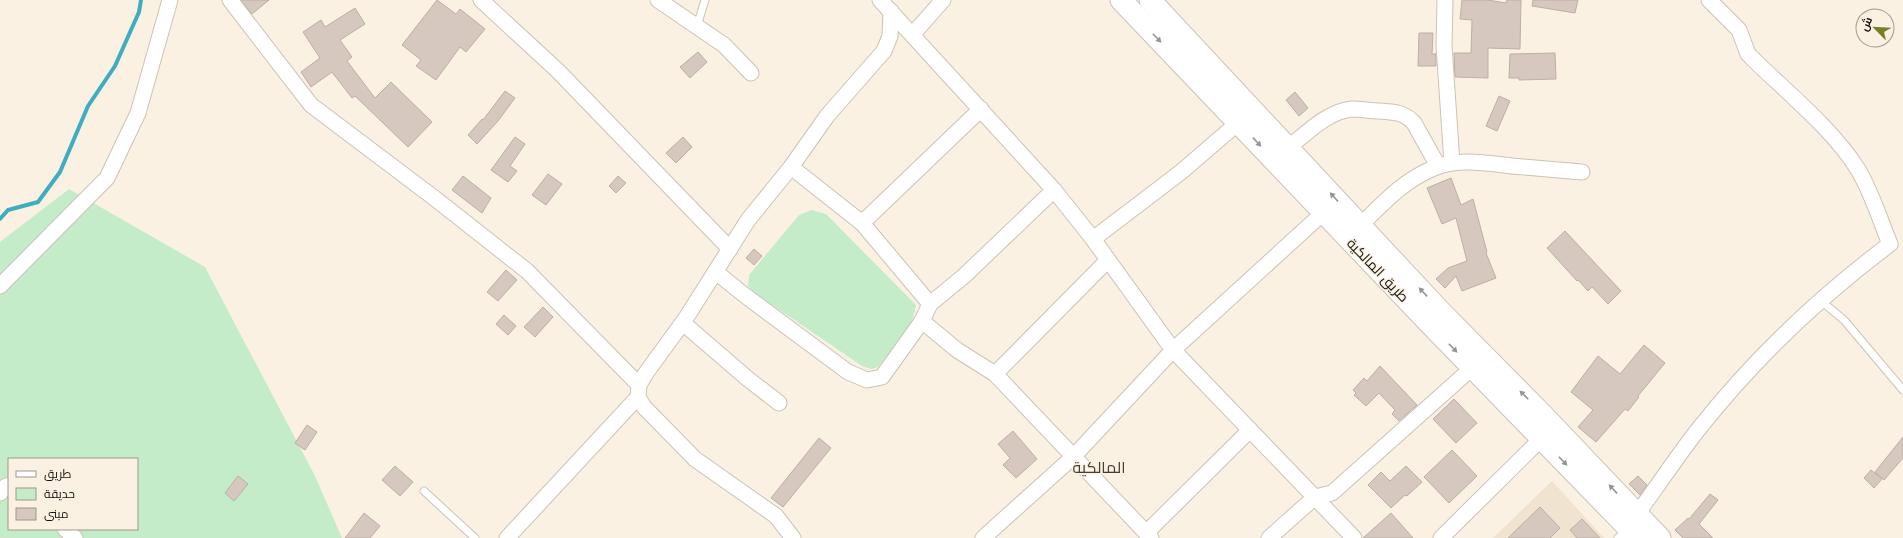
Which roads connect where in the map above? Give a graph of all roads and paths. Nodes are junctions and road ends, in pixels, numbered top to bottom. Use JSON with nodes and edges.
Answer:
{"nodes":[{"id":1,"x":170,"y":0,"type":"edge"},
{"id":2,"x":230,"y":0,"type":"edge"},
{"id":3,"x":481,"y":0,"type":"edge"},
{"id":4,"x":658,"y":0,"type":"edge"},
{"id":5,"x":705,"y":0,"type":"edge"},
{"id":6,"x":880,"y":0,"type":"edge"},
{"id":7,"x":943,"y":0,"type":"edge"},
{"id":8,"x":1120,"y":0,"type":"edge"},
{"id":9,"x":1444,"y":0,"type":"edge"},
{"id":10,"x":1709,"y":0,"type":"edge"},
{"id":11,"x":1153,"y":2,"type":"edge"},
{"id":12,"x":891,"y":11,"type":"junction"},
{"id":13,"x":1139,"y":20,"type":"junction"},
{"id":14,"x":697,"y":26,"type":"junction"},
{"id":15,"x":913,"y":34,"type":"junction"},
{"id":16,"x":751,"y":73,"type":"dead end"},
{"id":17,"x":982,"y":109,"type":"junction"},
{"id":18,"x":1239,"y":122,"type":"junction"},
{"id":19,"x":1289,"y":147,"type":"junction"},
{"id":20,"x":1445,"y":164,"type":"junction"},
{"id":21,"x":791,"y":167,"type":"junction"},
{"id":22,"x":1582,"y":172,"type":"dead end"},
{"id":23,"x":1054,"y":190,"type":"junction"},
{"id":24,"x":1323,"y":213,"type":"junction"},
{"id":25,"x":862,"y":223,"type":"junction"},
{"id":26,"x":1360,"y":226,"type":"junction"},
{"id":27,"x":1093,"y":239,"type":"junction"},
{"id":28,"x":730,"y":248,"type":"junction"},
{"id":29,"x":1107,"y":261,"type":"junction"},
{"id":30,"x":716,"y":272,"type":"junction"},
{"id":31,"x":0,"y":286,"type":"edge"},
{"id":32,"x":1820,"y":300,"type":"junction"},
{"id":33,"x":930,"y":304,"type":"junction"},
{"id":34,"x":1436,"y":319,"type":"junction"},
{"id":35,"x":922,"y":321,"type":"junction"},
{"id":36,"x":683,"y":324,"type":"junction"},
{"id":37,"x":1173,"y":350,"type":"junction"},
{"id":38,"x":1472,"y":368,"type":"junction"},
{"id":39,"x":995,"y":374,"type":"junction"},
{"id":40,"x":1903,"y":390,"type":"edge"},
{"id":41,"x":639,"y":391,"type":"junction"},
{"id":42,"x":779,"y":403,"type":"dead end"},
{"id":43,"x":1537,"y":426,"type":"junction"},
{"id":44,"x":1250,"y":430,"type":"junction"},
{"id":45,"x":1073,"y":457,"type":"junction"},
{"id":46,"x":8,"y":485,"type":"edge"},
{"id":47,"x":424,"y":491,"type":"dead end"},
{"id":48,"x":0,"y":493,"type":"edge"},
{"id":49,"x":1315,"y":497,"type":"junction"},
{"id":50,"x":1630,"y":529,"type":"edge"},
{"id":51,"x":66,"y":530,"type":"edge"},
{"id":52,"x":1149,"y":535,"type":"edge"},
{"id":53,"x":75,"y":538,"type":"edge"},
{"id":54,"x":475,"y":538,"type":"edge"},
{"id":55,"x":507,"y":538,"type":"edge"},
{"id":56,"x":793,"y":538,"type":"edge"},
{"id":57,"x":983,"y":538,"type":"edge"},
{"id":58,"x":1269,"y":538,"type":"edge"},
{"id":59,"x":1354,"y":538,"type":"edge"},
{"id":60,"x":1441,"y":538,"type":"edge"},
{"id":61,"x":1660,"y":538,"type":"edge"}],
"edges":[{"from":1,"to":31,"type":"street"},
{"from":2,"to":41,"type":"street"},
{"from":3,"to":28,"type":"street"},
{"from":4,"to":14,"type":"street"},
{"from":5,"to":14,"type":"lane"},
{"from":6,"to":12,"type":"street"},
{"from":7,"to":15,"type":"street"},
{"from":8,"to":13,"type":"main road","name":"طريق المالكية"},
{"from":9,"to":20,"type":"street"},
{"from":10,"to":32,"type":"street"},
{"from":11,"to":13,"type":"main road"},
{"from":11,"to":19,"type":"main road","name":"طريق المالكية"},
{"from":12,"to":15,"type":"street"},
{"from":12,"to":21,"type":"street"},
{"from":13,"to":18,"type":"main road","name":"طريق المالكية","one_way":true},
{"from":14,"to":16,"type":"street"},
{"from":15,"to":17,"type":"street"},
{"from":17,"to":23,"type":"street"},
{"from":17,"to":25,"type":"street"},
{"from":18,"to":24,"type":"main road","name":"طريق المالكية","one_way":true},
{"from":18,"to":27,"type":"street"},
{"from":19,"to":20,"type":"street"},
{"from":26,"to":19,"type":"main road","name":"طريق المالكية","one_way":true},
{"from":20,"to":22,"type":"street"},
{"from":20,"to":26,"type":"street"},
{"from":21,"to":25,"type":"street"},
{"from":21,"to":28,"type":"street"},
{"from":23,"to":27,"type":"street"},
{"from":23,"to":33,"type":"street"},
{"from":24,"to":34,"type":"main road","name":"طريق المالكية"},
{"from":24,"to":37,"type":"street"},
{"from":25,"to":33,"type":"street"},
{"from":34,"to":26,"type":"main road","name":"طريق المالكية","one_way":true},
{"from":27,"to":29,"type":"street"},
{"from":28,"to":30,"type":"street"},
{"from":29,"to":37,"type":"street"},
{"from":29,"to":39,"type":"street"},
{"from":30,"to":35,"type":"street"},
{"from":30,"to":36,"type":"street"},
{"from":32,"to":40,"type":"lane"},
{"from":32,"to":50,"type":"street"},
{"from":33,"to":35,"type":"street"},
{"from":34,"to":38,"type":"main road","name":"طريق المالكية","one_way":true},
{"from":43,"to":34,"type":"main road","name":"طريق المالكية","one_way":true},
{"from":35,"to":39,"type":"street"},
{"from":36,"to":41,"type":"street"},
{"from":36,"to":42,"type":"street"},
{"from":37,"to":44,"type":"street"},
{"from":37,"to":45,"type":"street"},
{"from":38,"to":43,"type":"main road","name":"طريق المالكية"},
{"from":38,"to":49,"type":"street"},
{"from":39,"to":45,"type":"street"},
{"from":41,"to":55,"type":"street"},
{"from":41,"to":56,"type":"street"},
{"from":43,"to":50,"type":"main road","name":"طريق المالكية"},
{"from":43,"to":60,"type":"street"},
{"from":44,"to":49,"type":"street"},
{"from":44,"to":52,"type":"street"},
{"from":45,"to":52,"type":"street"},
{"from":45,"to":57,"type":"street"},
{"from":46,"to":48,"type":"street"},
{"from":47,"to":54,"type":"lane"},
{"from":49,"to":58,"type":"street"},
{"from":49,"to":59,"type":"street"},
{"from":50,"to":61,"type":"main road","name":"طريق المالكية"},
{"from":51,"to":53,"type":"street"}]}
